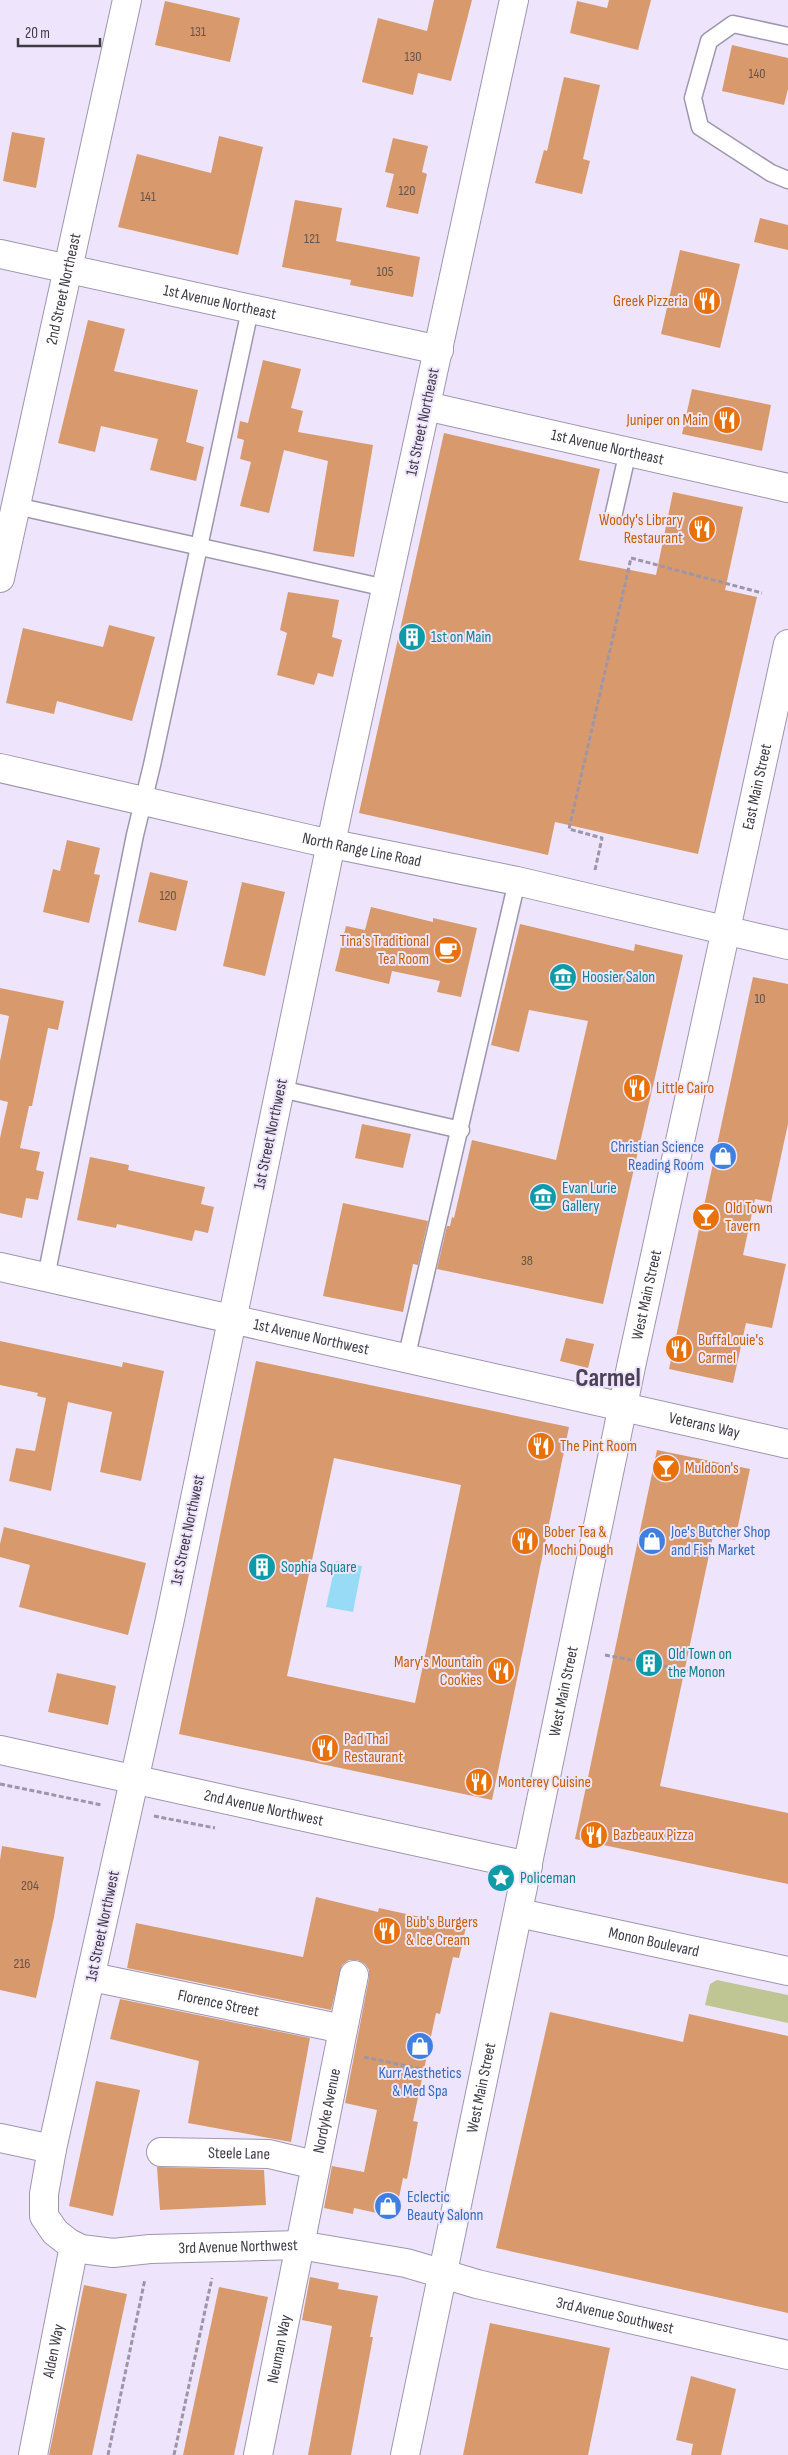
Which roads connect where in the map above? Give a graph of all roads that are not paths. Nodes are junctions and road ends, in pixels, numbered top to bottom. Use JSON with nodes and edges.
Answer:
{"nodes":[{"id":1,"x":127,"y":0,"type":"edge"},
{"id":2,"x":514,"y":0,"type":"edge"},
{"id":3,"x":788,"y":36,"type":"edge"},
{"id":4,"x":788,"y":180,"type":"edge"},
{"id":5,"x":0,"y":254,"type":"edge"},
{"id":6,"x":68,"y":269,"type":"junction"},
{"id":7,"x":250,"y":310,"type":"junction"},
{"id":8,"x":438,"y":350,"type":"junction"},
{"id":9,"x":426,"y":406,"type":"junction"},
{"id":10,"x":628,"y":451,"type":"junction"},
{"id":11,"x":788,"y":488,"type":"edge"},
{"id":12,"x":16,"y":506,"type":"junction"},
{"id":13,"x":613,"y":517,"type":"dead end"},
{"id":14,"x":198,"y":547,"type":"junction"},
{"id":15,"x":0,"y":578,"type":"edge"},
{"id":16,"x":386,"y":588,"type":"junction"},
{"id":17,"x":788,"y":644,"type":"edge"},
{"id":18,"x":784,"y":687,"type":"edge"},
{"id":19,"x":0,"y":768,"type":"edge"},
{"id":20,"x":143,"y":800,"type":"junction"},
{"id":21,"x":332,"y":844,"type":"junction"},
{"id":22,"x":517,"y":882,"type":"junction"},
{"id":23,"x":725,"y":930,"type":"junction"},
{"id":24,"x":788,"y":945,"type":"edge"},
{"id":25,"x":281,"y":1089,"type":"junction"},
{"id":26,"x":460,"y":1130,"type":"junction"},
{"id":27,"x":0,"y":1267,"type":"edge"},
{"id":28,"x":46,"y":1277,"type":"junction"},
{"id":29,"x":231,"y":1320,"type":"junction"},
{"id":30,"x":406,"y":1359,"type":"junction"},
{"id":31,"x":623,"y":1406,"type":"junction"},
{"id":32,"x":788,"y":1444,"type":"edge"},
{"id":33,"x":0,"y":1750,"type":"edge"},
{"id":34,"x":134,"y":1781,"type":"junction"},
{"id":35,"x":528,"y":1866,"type":"junction"},
{"id":36,"x":519,"y":1913,"type":"junction"},
{"id":37,"x":788,"y":1972,"type":"edge"},
{"id":38,"x":354,"y":1976,"type":"dead end"},
{"id":39,"x":92,"y":1977,"type":"junction"},
{"id":40,"x":341,"y":2040,"type":"junction"},
{"id":41,"x":0,"y":2138,"type":"edge"},
{"id":42,"x":52,"y":2149,"type":"junction"},
{"id":43,"x":161,"y":2152,"type":"dead end"},
{"id":44,"x":315,"y":2165,"type":"junction"},
{"id":45,"x":44,"y":2216,"type":"joint"},
{"id":46,"x":299,"y":2245,"type":"junction"},
{"id":47,"x":74,"y":2246,"type":"junction"},
{"id":48,"x":443,"y":2273,"type":"junction"},
{"id":49,"x":788,"y":2355,"type":"edge"},
{"id":50,"x":406,"y":2454,"type":"edge"},
{"id":51,"x":33,"y":2455,"type":"edge"},
{"id":52,"x":258,"y":2455,"type":"edge"}],
"edges":[{"from":1,"to":6,"type":"street","name":"2nd Street Northeast"},
{"from":2,"to":8,"type":"street","name":"1st Street Northeast"},
{"from":3,"to":4,"type":"lane"},
{"from":5,"to":6,"type":"street","name":"1st Avenue Northeast"},
{"from":6,"to":7,"type":"street","name":"1st Avenue Northeast"},
{"from":6,"to":12,"type":"street","name":"2nd Street Northeast"},
{"from":7,"to":8,"type":"street","name":"1st Avenue Northeast"},
{"from":7,"to":14,"type":"lane"},
{"from":8,"to":9,"type":"street","name":"1st Street Northeast"},
{"from":9,"to":10,"type":"street","name":"1st Avenue Northeast"},
{"from":9,"to":16,"type":"street","name":"1st Street Northeast"},
{"from":10,"to":11,"type":"street","name":"1st Avenue Northeast"},
{"from":10,"to":13,"type":"lane"},
{"from":12,"to":14,"type":"lane"},
{"from":12,"to":15,"type":"street","name":"2nd Street Northeast"},
{"from":14,"to":16,"type":"lane"},
{"from":14,"to":20,"type":"lane"},
{"from":16,"to":21,"type":"street","name":"1st Street Northeast"},
{"from":17,"to":18,"type":"street","name":"East Main Street"},
{"from":18,"to":23,"type":"street","name":"East Main Street"},
{"from":19,"to":20,"type":"street","name":"North Range Line Road"},
{"from":20,"to":21,"type":"street","name":"North Range Line Road"},
{"from":20,"to":28,"type":"lane"},
{"from":21,"to":22,"type":"street","name":"North Range Line Road"},
{"from":21,"to":25,"type":"street","name":"1st Street Northwest"},
{"from":22,"to":23,"type":"street","name":"North Range Line Road"},
{"from":22,"to":26,"type":"lane"},
{"from":23,"to":24,"type":"street","name":"North Range Line Road"},
{"from":23,"to":31,"type":"street","name":"West Main Street"},
{"from":25,"to":26,"type":"lane"},
{"from":25,"to":29,"type":"street","name":"1st Street Northwest"},
{"from":26,"to":30,"type":"lane"},
{"from":27,"to":28,"type":"street","name":"1st Avenue Northwest"},
{"from":28,"to":29,"type":"street","name":"1st Avenue Northwest"},
{"from":29,"to":30,"type":"street","name":"1st Avenue Northwest"},
{"from":29,"to":34,"type":"street","name":"1st Street Northwest"},
{"from":30,"to":31,"type":"street","name":"1st Avenue Northwest"},
{"from":31,"to":32,"type":"street","name":"Veterans Way"},
{"from":31,"to":35,"type":"street","name":"West Main Street"},
{"from":33,"to":34,"type":"street","name":"2nd Avenue Northwest"},
{"from":34,"to":35,"type":"street","name":"2nd Avenue Northwest"},
{"from":34,"to":39,"type":"street","name":"1st Street Northwest"},
{"from":35,"to":36,"type":"street","name":"West Main Street"},
{"from":36,"to":37,"type":"street","name":"Monon Boulevard"},
{"from":36,"to":48,"type":"street","name":"West Main Street"},
{"from":38,"to":40,"type":"street","name":"Nordyke Avenue"},
{"from":39,"to":40,"type":"street","name":"Florence Street"},
{"from":39,"to":42,"type":"street","name":"1st Street Northwest"},
{"from":40,"to":44,"type":"street","name":"Nordyke Avenue"},
{"from":41,"to":42,"type":"street"},
{"from":42,"to":45,"type":"street","name":"1st Street Northwest"},
{"from":43,"to":44,"type":"street","name":"Steele Lane"},
{"from":44,"to":46,"type":"street","name":"Nordyke Avenue"},
{"from":45,"to":47,"type":"street","name":"3rd Avenue Northwest"},
{"from":46,"to":47,"type":"street","name":"3rd Avenue Northwest"},
{"from":46,"to":48,"type":"street","name":"3rd Avenue Northwest"},
{"from":46,"to":52,"type":"street","name":"Neuman Way"},
{"from":47,"to":51,"type":"street","name":"Alden Way"},
{"from":48,"to":49,"type":"street","name":"3rd Avenue Southwest"},
{"from":48,"to":50,"type":"street","name":"West Main Street"}]}
